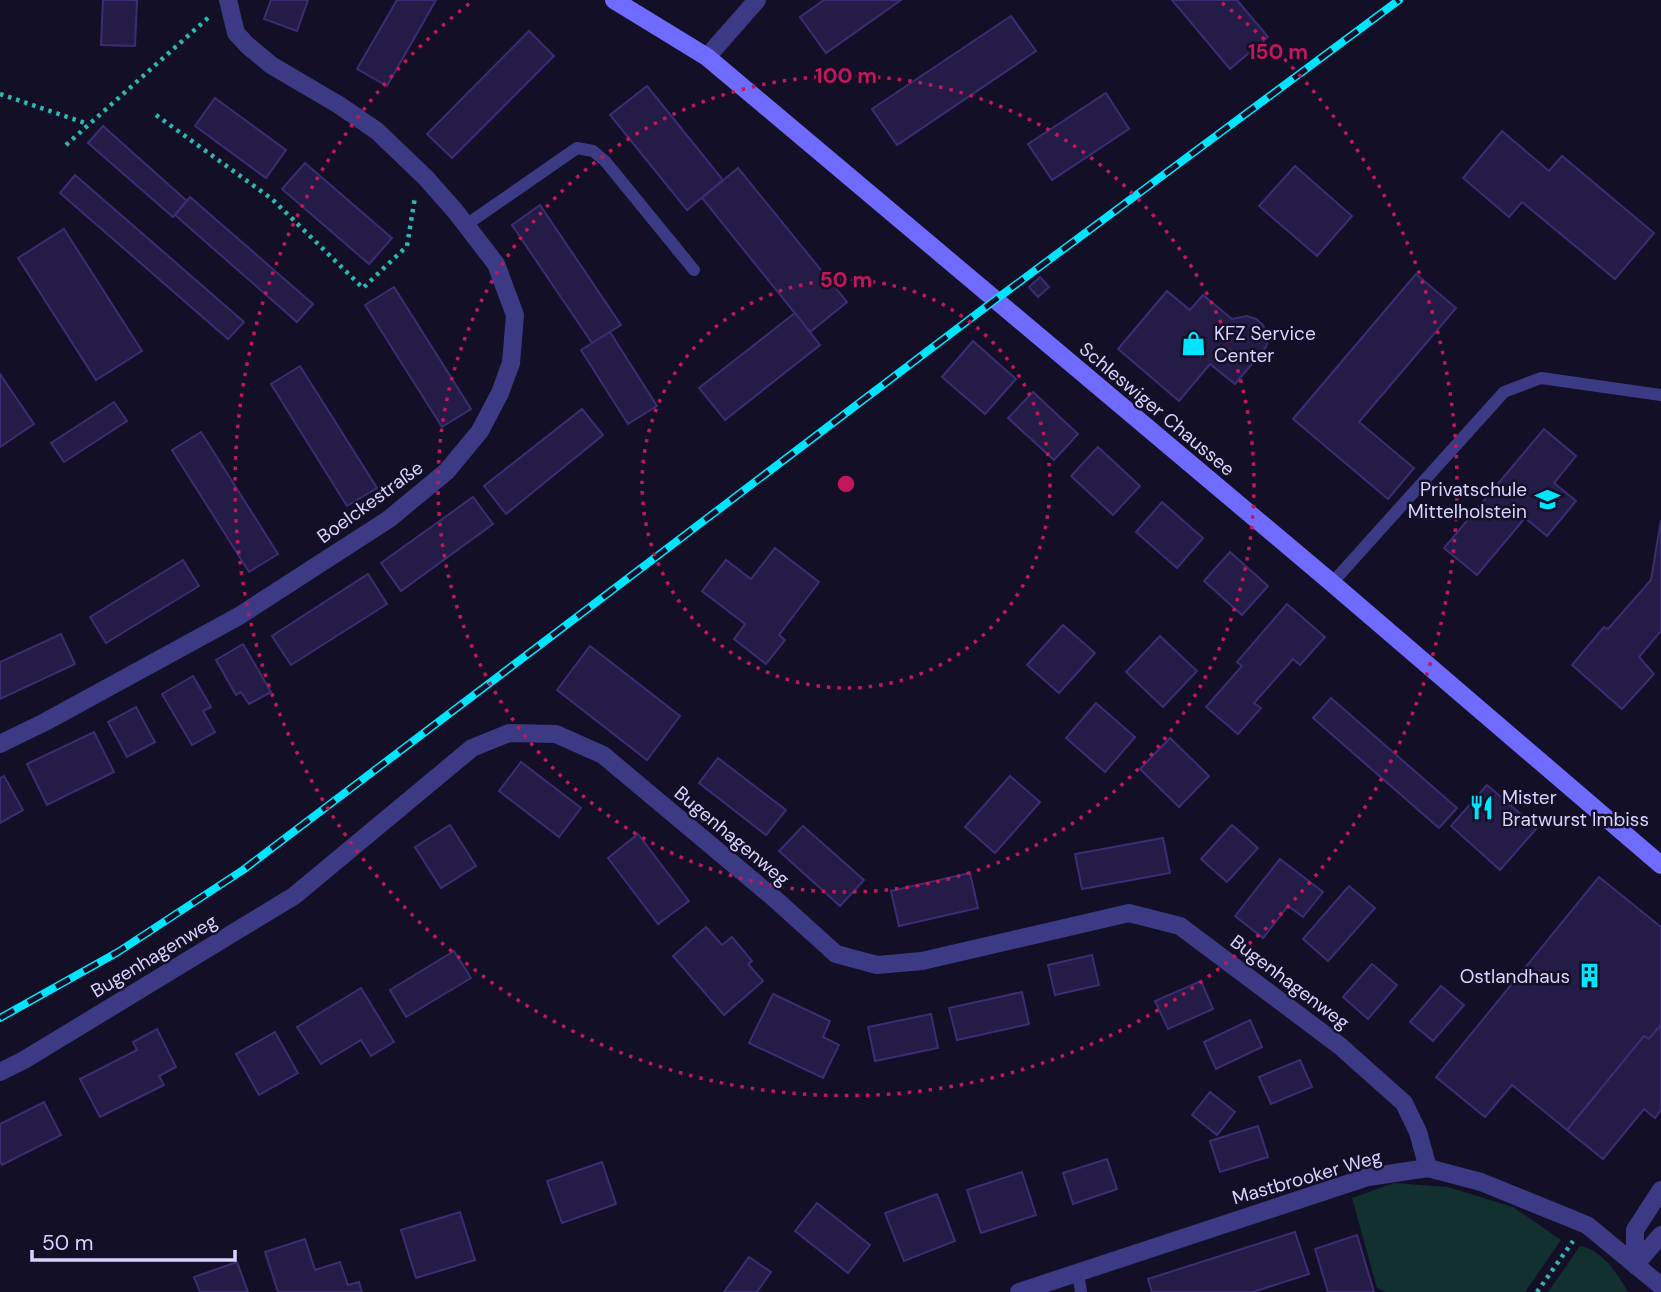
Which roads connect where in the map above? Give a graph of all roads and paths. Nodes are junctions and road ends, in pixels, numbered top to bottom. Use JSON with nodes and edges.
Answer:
{"nodes":[{"id":1,"x":228,"y":0,"type":"edge"},
{"id":2,"x":614,"y":0,"type":"edge"},
{"id":3,"x":757,"y":0,"type":"edge"},
{"id":4,"x":707,"y":57,"type":"junction"},
{"id":5,"x":0,"y":94,"type":"edge"},
{"id":6,"x":156,"y":115,"type":"dead end"},
{"id":7,"x":89,"y":124,"type":"junction"},
{"id":8,"x":66,"y":145,"type":"dead end"},
{"id":9,"x":426,"y":178,"type":"junction"},
{"id":10,"x":466,"y":225,"type":"junction"},
{"id":11,"x":694,"y":270,"type":"dead end"},
{"id":12,"x":1661,"y":395,"type":"edge"},
{"id":13,"x":1332,"y":583,"type":"junction"},
{"id":14,"x":0,"y":744,"type":"edge"},
{"id":15,"x":1661,"y":865,"type":"edge"},
{"id":16,"x":0,"y":1072,"type":"edge"},
{"id":17,"x":1428,"y":1168,"type":"junction"},
{"id":18,"x":1661,"y":1190,"type":"edge"},
{"id":19,"x":1661,"y":1235,"type":"edge"},
{"id":20,"x":1578,"y":1236,"type":"dead end"},
{"id":21,"x":1635,"y":1265,"type":"junction"},
{"id":22,"x":1078,"y":1273,"type":"junction"},
{"id":23,"x":1661,"y":1286,"type":"edge"},
{"id":24,"x":1019,"y":1292,"type":"edge"},
{"id":25,"x":1081,"y":1292,"type":"edge"},
{"id":26,"x":1537,"y":1292,"type":"edge"}],
"edges":[{"from":1,"to":7,"type":"path"},
{"from":1,"to":9,"type":"street","name":"Boelckestraße"},
{"from":2,"to":4,"type":"main road","name":"Schleswiger Chaussee"},
{"from":3,"to":4,"type":"street"},
{"from":4,"to":13,"type":"main road","name":"Schleswiger Chaussee"},
{"from":5,"to":7,"type":"path"},
{"from":6,"to":9,"type":"path"},
{"from":7,"to":8,"type":"path"},
{"from":9,"to":10,"type":"street","name":"Boelckestraße"},
{"from":10,"to":11,"type":"lane"},
{"from":10,"to":14,"type":"street","name":"Boelckestraße"},
{"from":12,"to":13,"type":"lane"},
{"from":13,"to":15,"type":"main road","name":"Schleswiger Chaussee"},
{"from":16,"to":17,"type":"street","name":"Bugenhagenweg"},
{"from":17,"to":21,"type":"street","name":"Mastbrooker Weg"},
{"from":17,"to":22,"type":"street","name":"Mastbrooker Weg"},
{"from":18,"to":21,"type":"street"},
{"from":19,"to":21,"type":"street"},
{"from":20,"to":26,"type":"path"},
{"from":21,"to":23,"type":"street","name":"Mastbrooker Weg"},
{"from":22,"to":24,"type":"street","name":"Mastbrooker Weg"},
{"from":22,"to":25,"type":"lane"}]}
